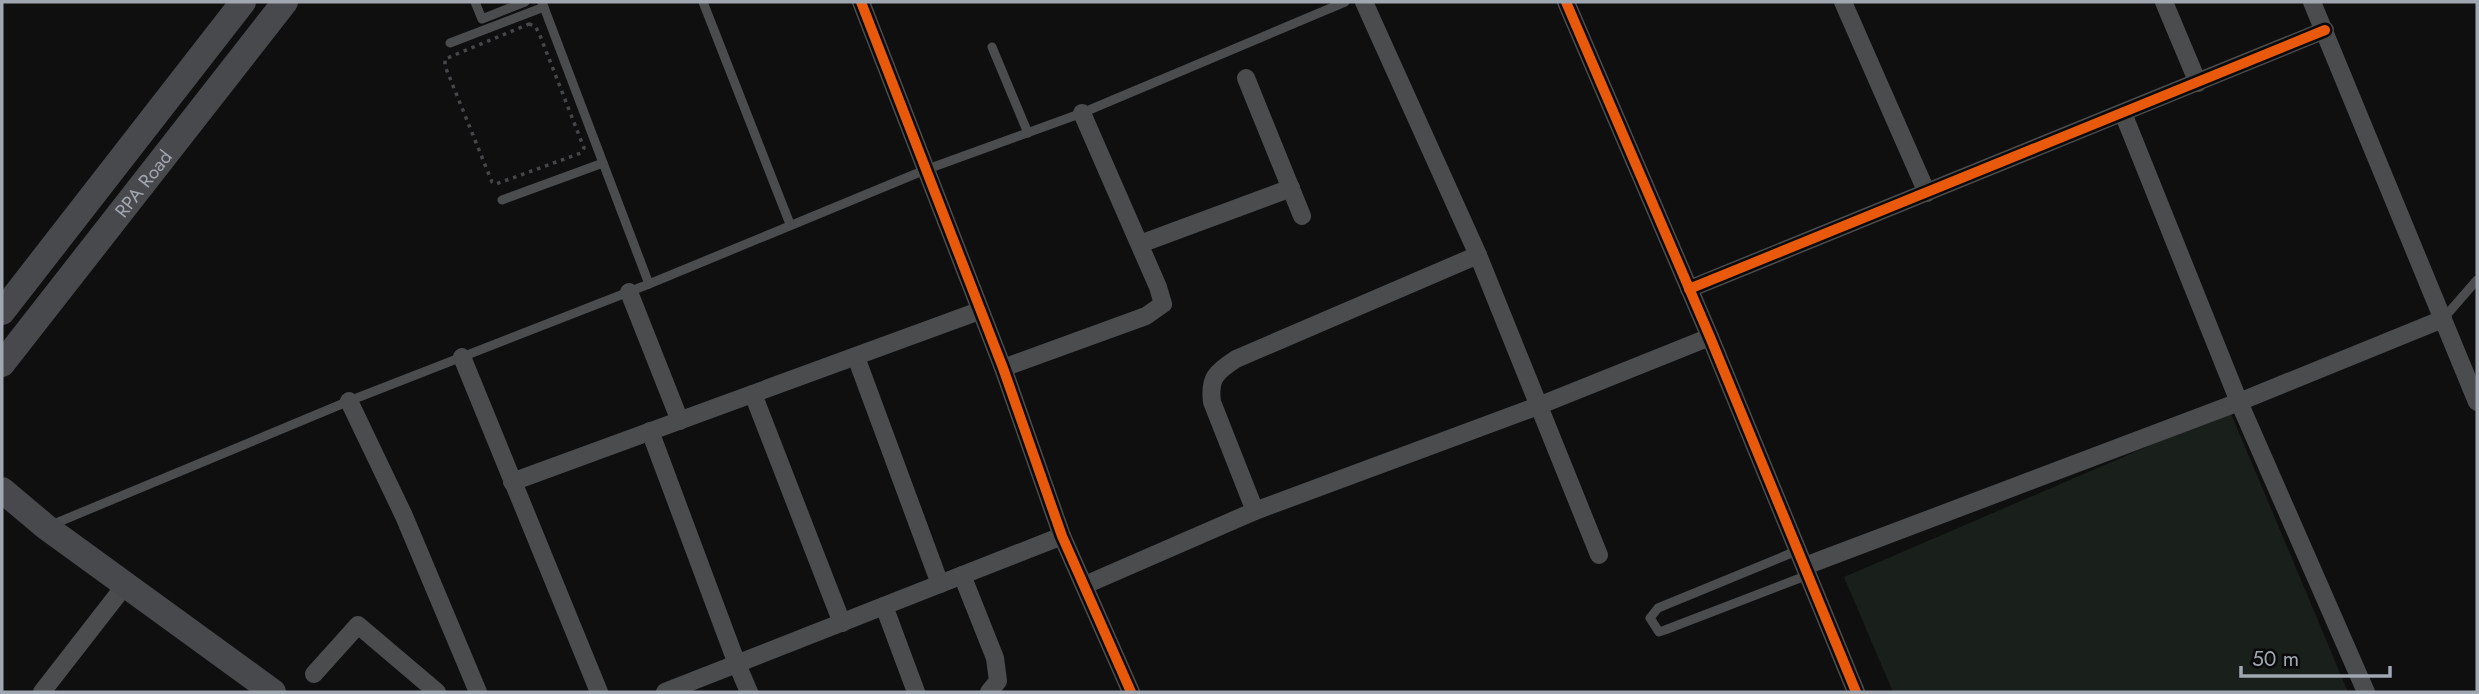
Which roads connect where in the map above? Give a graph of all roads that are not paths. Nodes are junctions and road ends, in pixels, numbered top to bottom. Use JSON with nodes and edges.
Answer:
{"nodes":[{"id":1,"x":243,"y":2,"type":"edge"},
{"id":2,"x":285,"y":2,"type":"edge"},
{"id":3,"x":475,"y":2,"type":"edge"},
{"id":4,"x":525,"y":2,"type":"edge"},
{"id":5,"x":703,"y":2,"type":"edge"},
{"id":6,"x":861,"y":2,"type":"edge"},
{"id":7,"x":1345,"y":2,"type":"edge"},
{"id":8,"x":1364,"y":2,"type":"edge"},
{"id":9,"x":1566,"y":2,"type":"edge"},
{"id":10,"x":1843,"y":2,"type":"edge"},
{"id":11,"x":2164,"y":2,"type":"edge"},
{"id":12,"x":2312,"y":2,"type":"edge"},
{"id":13,"x":543,"y":4,"type":"edge"},
{"id":14,"x":482,"y":19,"type":"junction"},
{"id":15,"x":487,"y":29,"type":"junction"},
{"id":16,"x":2325,"y":30,"type":"junction"},
{"id":17,"x":450,"y":43,"type":"dead end"},
{"id":18,"x":992,"y":47,"type":"dead end"},
{"id":19,"x":1246,"y":78,"type":"dead end"},
{"id":20,"x":2198,"y":83,"type":"junction"},
{"id":21,"x":1082,"y":113,"type":"junction"},
{"id":22,"x":2123,"y":113,"type":"junction"},
{"id":23,"x":1028,"y":133,"type":"junction"},
{"id":24,"x":603,"y":163,"type":"junction"},
{"id":25,"x":925,"y":170,"type":"junction"},
{"id":26,"x":1291,"y":188,"type":"junction"},
{"id":27,"x":1927,"y":192,"type":"junction"},
{"id":28,"x":502,"y":200,"type":"dead end"},
{"id":29,"x":79,"y":213,"type":"junction"},
{"id":30,"x":1302,"y":216,"type":"dead end"},
{"id":31,"x":790,"y":224,"type":"junction"},
{"id":32,"x":105,"y":232,"type":"junction"},
{"id":33,"x":1140,"y":244,"type":"junction"},
{"id":34,"x":1478,"y":256,"type":"junction"},
{"id":35,"x":2477,"y":280,"type":"edge"},
{"id":36,"x":649,"y":284,"type":"junction"},
{"id":37,"x":1689,"y":289,"type":"junction"},
{"id":38,"x":629,"y":292,"type":"junction"},
{"id":39,"x":979,"y":311,"type":"junction"},
{"id":40,"x":2,"y":312,"type":"edge"},
{"id":41,"x":2443,"y":319,"type":"junction"},
{"id":42,"x":1710,"y":337,"type":"junction"},
{"id":43,"x":461,"y":357,"type":"junction"},
{"id":44,"x":856,"y":357,"type":"junction"},
{"id":45,"x":2,"y":364,"type":"edge"},
{"id":46,"x":1003,"y":368,"type":"junction"},
{"id":47,"x":753,"y":394,"type":"junction"},
{"id":48,"x":349,"y":401,"type":"junction"},
{"id":49,"x":2239,"y":402,"type":"junction"},
{"id":50,"x":2477,"y":402,"type":"edge"},
{"id":51,"x":1538,"y":406,"type":"junction"},
{"id":52,"x":680,"y":421,"type":"junction"},
{"id":53,"x":650,"y":431,"type":"junction"},
{"id":54,"x":512,"y":482,"type":"junction"},
{"id":55,"x":2,"y":491,"type":"edge"},
{"id":56,"x":1255,"y":511,"type":"junction"},
{"id":57,"x":46,"y":527,"type":"junction"},
{"id":58,"x":1062,"y":537,"type":"junction"},
{"id":59,"x":1600,"y":555,"type":"dead end"},
{"id":60,"x":1804,"y":564,"type":"junction"},
{"id":61,"x":962,"y":575,"type":"junction"},
{"id":62,"x":126,"y":584,"type":"junction"},
{"id":63,"x":940,"y":584,"type":"junction"},
{"id":64,"x":1085,"y":585,"type":"junction"},
{"id":65,"x":884,"y":606,"type":"junction"},
{"id":66,"x":842,"y":623,"type":"junction"},
{"id":67,"x":737,"y":664,"type":"junction"},
{"id":68,"x":314,"y":674,"type":"dead end"},
{"id":69,"x":42,"y":692,"type":"edge"},
{"id":70,"x":273,"y":692,"type":"edge"},
{"id":71,"x":435,"y":692,"type":"edge"},
{"id":72,"x":478,"y":692,"type":"edge"},
{"id":73,"x":599,"y":692,"type":"edge"},
{"id":74,"x":666,"y":692,"type":"edge"},
{"id":75,"x":750,"y":692,"type":"edge"},
{"id":76,"x":916,"y":692,"type":"edge"},
{"id":77,"x":989,"y":692,"type":"edge"},
{"id":78,"x":1131,"y":692,"type":"edge"},
{"id":79,"x":1856,"y":692,"type":"edge"},
{"id":80,"x":2367,"y":692,"type":"edge"}],
"edges":[{"from":1,"to":29,"type":"street"},
{"from":2,"to":32,"type":"street","name":"RPA Road"},
{"from":3,"to":14,"type":"lane"},
{"from":4,"to":14,"type":"lane"},
{"from":5,"to":31,"type":"lane"},
{"from":6,"to":25,"type":"street"},
{"from":7,"to":21,"type":"lane"},
{"from":8,"to":34,"type":"street"},
{"from":9,"to":37,"type":"street"},
{"from":10,"to":27,"type":"street"},
{"from":11,"to":20,"type":"street"},
{"from":12,"to":16,"type":"street"},
{"from":13,"to":15,"type":"lane"},
{"from":13,"to":24,"type":"lane"},
{"from":14,"to":15,"type":"lane"},
{"from":15,"to":17,"type":"lane"},
{"from":16,"to":20,"type":"street"},
{"from":16,"to":41,"type":"street"},
{"from":18,"to":23,"type":"lane"},
{"from":19,"to":26,"type":"street"},
{"from":20,"to":22,"type":"street"},
{"from":21,"to":23,"type":"lane"},
{"from":21,"to":33,"type":"street"},
{"from":22,"to":27,"type":"street"},
{"from":22,"to":49,"type":"street"},
{"from":23,"to":25,"type":"lane"},
{"from":24,"to":28,"type":"lane"},
{"from":24,"to":36,"type":"lane"},
{"from":25,"to":31,"type":"lane"},
{"from":25,"to":39,"type":"street"},
{"from":26,"to":30,"type":"street"},
{"from":26,"to":33,"type":"street"},
{"from":27,"to":37,"type":"street"},
{"from":29,"to":32,"type":"street"},
{"from":29,"to":40,"type":"street"},
{"from":31,"to":36,"type":"lane"},
{"from":32,"to":45,"type":"street","name":"RPA Road"},
{"from":33,"to":46,"type":"street"},
{"from":34,"to":51,"type":"street"},
{"from":34,"to":56,"type":"street"},
{"from":35,"to":41,"type":"lane"},
{"from":36,"to":38,"type":"lane"},
{"from":37,"to":42,"type":"street"},
{"from":38,"to":43,"type":"lane"},
{"from":38,"to":52,"type":"street"},
{"from":39,"to":44,"type":"street"},
{"from":39,"to":46,"type":"street"},
{"from":41,"to":49,"type":"street"},
{"from":41,"to":50,"type":"street"},
{"from":42,"to":51,"type":"street"},
{"from":42,"to":60,"type":"street"},
{"from":43,"to":48,"type":"lane"},
{"from":43,"to":54,"type":"street"},
{"from":44,"to":47,"type":"street"},
{"from":44,"to":63,"type":"street"},
{"from":46,"to":58,"type":"street"},
{"from":47,"to":52,"type":"street"},
{"from":47,"to":66,"type":"street"},
{"from":48,"to":57,"type":"lane"},
{"from":48,"to":72,"type":"street"},
{"from":49,"to":60,"type":"street"},
{"from":49,"to":80,"type":"street"},
{"from":51,"to":56,"type":"street"},
{"from":51,"to":59,"type":"street"},
{"from":52,"to":53,"type":"street"},
{"from":53,"to":54,"type":"street"},
{"from":53,"to":67,"type":"street"},
{"from":54,"to":73,"type":"street"},
{"from":55,"to":57,"type":"street"},
{"from":56,"to":64,"type":"street"},
{"from":57,"to":62,"type":"street"},
{"from":58,"to":61,"type":"street"},
{"from":58,"to":64,"type":"street"},
{"from":60,"to":60,"type":"lane"},
{"from":60,"to":79,"type":"street"},
{"from":61,"to":63,"type":"street"},
{"from":61,"to":77,"type":"street"},
{"from":62,"to":69,"type":"street"},
{"from":62,"to":70,"type":"street"},
{"from":63,"to":65,"type":"street"},
{"from":64,"to":78,"type":"street"},
{"from":65,"to":66,"type":"street"},
{"from":65,"to":76,"type":"street"},
{"from":66,"to":67,"type":"street"},
{"from":67,"to":74,"type":"street"},
{"from":67,"to":75,"type":"street"},
{"from":68,"to":71,"type":"street"}]}
